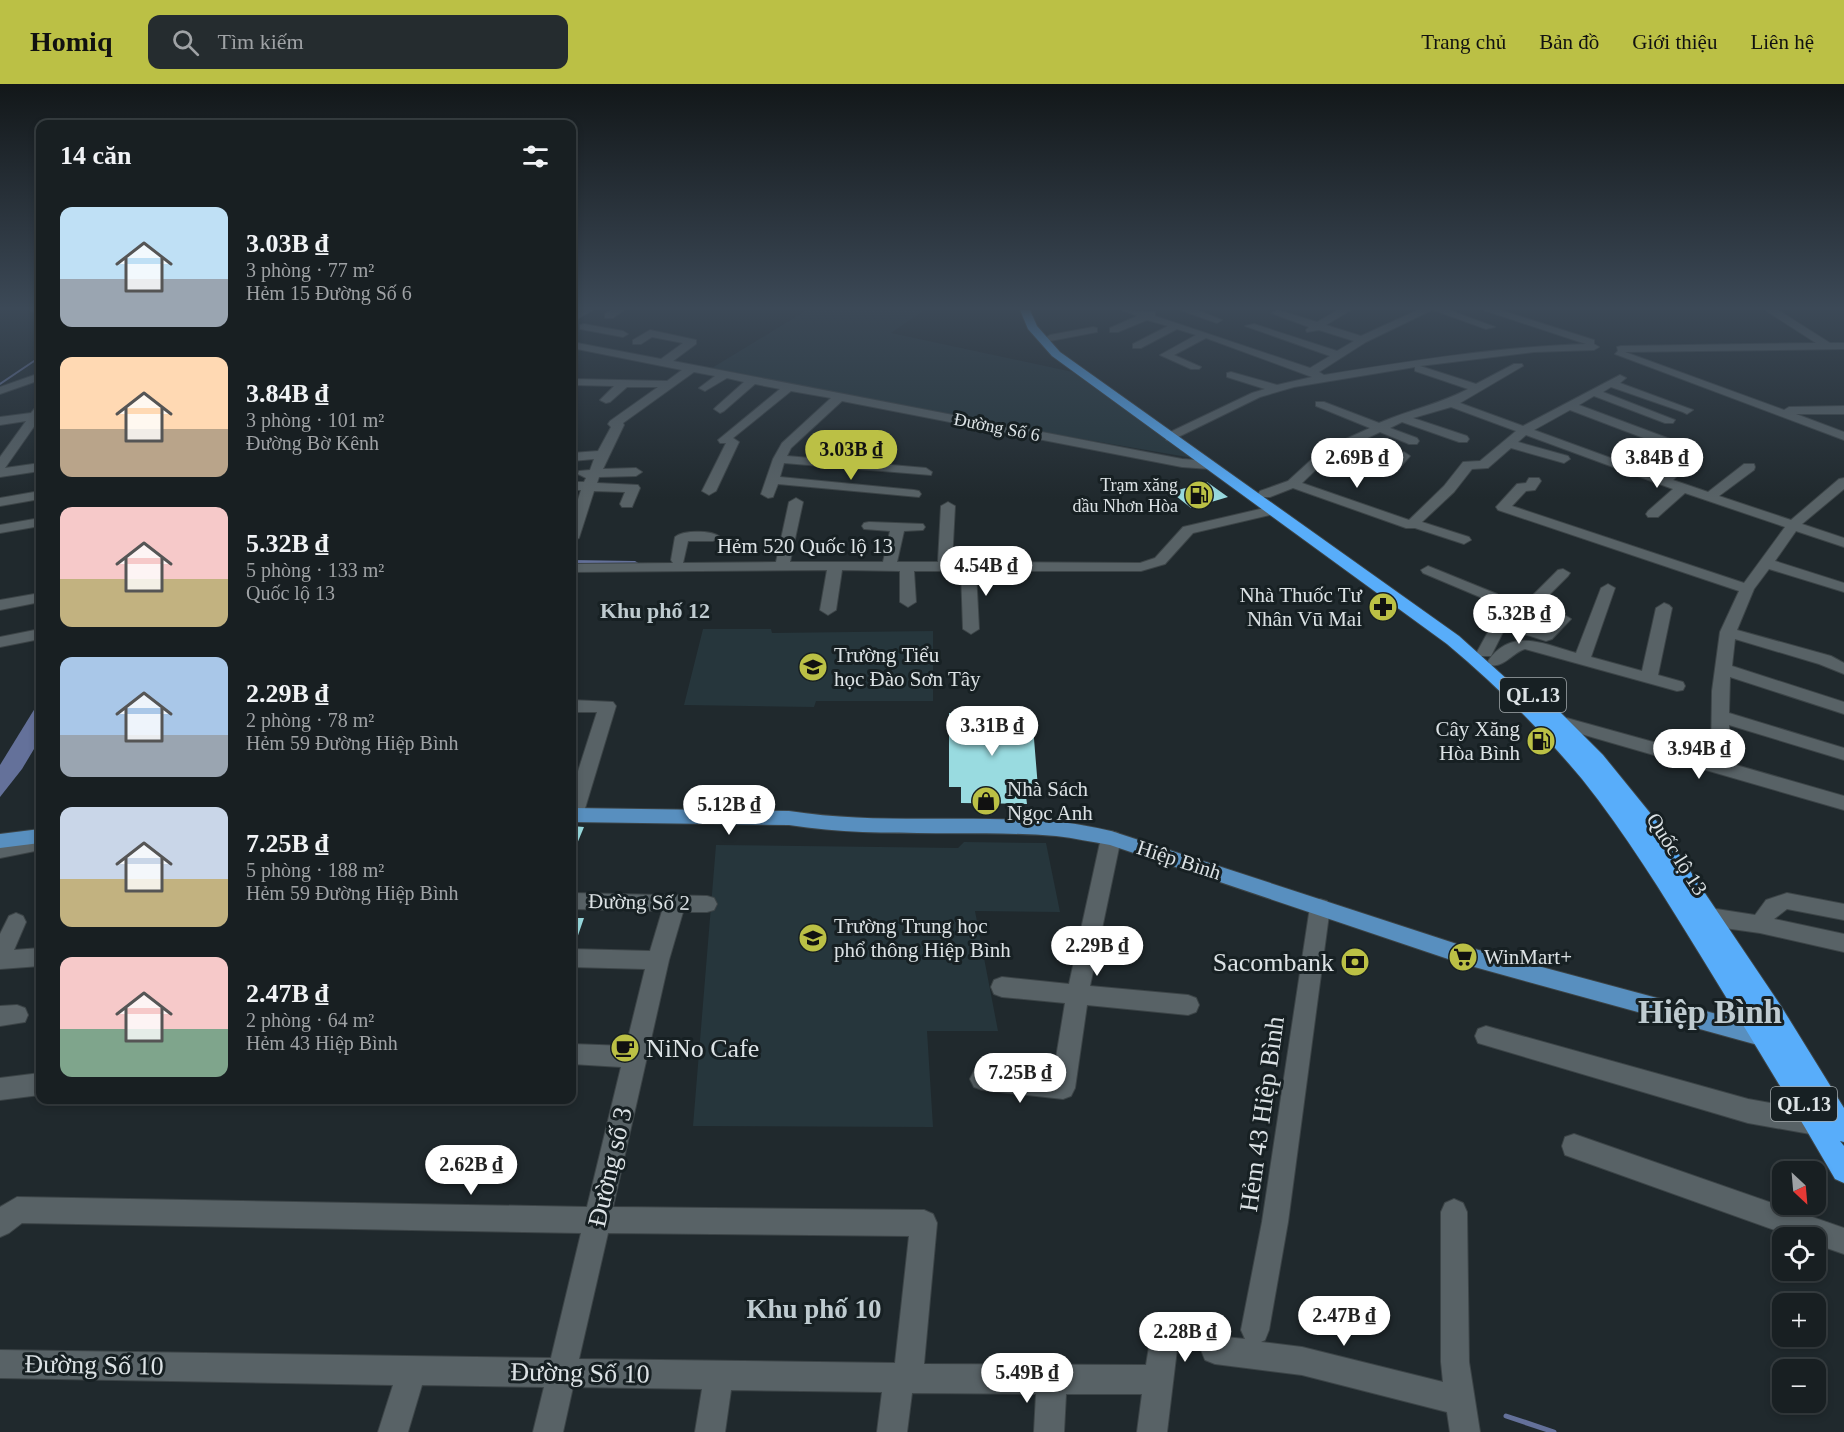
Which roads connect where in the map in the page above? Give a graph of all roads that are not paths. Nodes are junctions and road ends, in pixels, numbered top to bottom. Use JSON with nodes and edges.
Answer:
{"nodes":[{"id":1,"x":643,"y":373,"type":"edge"},
{"id":2,"x":684,"y":373,"type":"edge"},
{"id":3,"x":714,"y":373,"type":"edge"},
{"id":4,"x":1084,"y":373,"type":"edge"},
{"id":5,"x":1092,"y":373,"type":"edge"},
{"id":6,"x":1310,"y":373,"type":"edge"},
{"id":7,"x":1319,"y":373,"type":"edge"},
{"id":8,"x":1332,"y":373,"type":"edge"},
{"id":9,"x":1396,"y":373,"type":"edge"},
{"id":10,"x":1431,"y":373,"type":"edge"},
{"id":11,"x":1505,"y":373,"type":"edge"},
{"id":12,"x":1673,"y":373,"type":"edge"},
{"id":13,"x":724,"y":375,"type":"junction"},
{"id":14,"x":1231,"y":375,"type":"dead end"},
{"id":15,"x":1316,"y":375,"type":"junction"},
{"id":16,"x":36,"y":378,"type":"edge"},
{"id":17,"x":752,"y":381,"type":"junction"},
{"id":18,"x":576,"y":382,"type":"edge"},
{"id":19,"x":627,"y":383,"type":"junction"},
{"id":20,"x":667,"y":384,"type":"junction"},
{"id":21,"x":789,"y":387,"type":"junction"},
{"id":22,"x":705,"y":388,"type":"dead end"},
{"id":23,"x":1275,"y":388,"type":"junction"},
{"id":24,"x":1476,"y":388,"type":"junction"},
{"id":25,"x":0,"y":392,"type":"edge"},
{"id":26,"x":1593,"y":392,"type":"junction"},
{"id":27,"x":839,"y":397,"type":"junction"},
{"id":28,"x":606,"y":400,"type":"dead end"},
{"id":29,"x":1451,"y":403,"type":"junction"},
{"id":30,"x":1320,"y":404,"type":"dead end"},
{"id":31,"x":1568,"y":405,"type":"junction"},
{"id":32,"x":720,"y":409,"type":"dead end"},
{"id":33,"x":1687,"y":410,"type":"dead end"},
{"id":34,"x":1844,"y":410,"type":"edge"},
{"id":35,"x":1778,"y":411,"type":"junction"},
{"id":36,"x":36,"y":414,"type":"edge"},
{"id":37,"x":36,"y":417,"type":"edge"},
{"id":38,"x":1401,"y":418,"type":"junction"},
{"id":39,"x":1670,"y":420,"type":"dead end"},
{"id":40,"x":0,"y":421,"type":"edge"},
{"id":41,"x":1380,"y":429,"type":"junction"},
{"id":42,"x":1526,"y":429,"type":"junction"},
{"id":43,"x":1844,"y":436,"type":"edge"},
{"id":44,"x":1179,"y":438,"type":"junction"},
{"id":45,"x":1462,"y":438,"type":"dead end"},
{"id":46,"x":36,"y":439,"type":"edge"},
{"id":47,"x":1413,"y":441,"type":"dead end"},
{"id":48,"x":1666,"y":442,"type":"dead end"},
{"id":49,"x":1508,"y":443,"type":"junction"},
{"id":50,"x":16,"y":444,"type":"junction"},
{"id":51,"x":0,"y":447,"type":"edge"},
{"id":52,"x":1688,"y":448,"type":"dead end"},
{"id":53,"x":600,"y":455,"type":"junction"},
{"id":54,"x":1404,"y":456,"type":"dead end"},
{"id":55,"x":576,"y":457,"type":"edge"},
{"id":56,"x":779,"y":459,"type":"junction"},
{"id":57,"x":1564,"y":459,"type":"dead end"},
{"id":58,"x":1622,"y":461,"type":"dead end"},
{"id":59,"x":1210,"y":465,"type":"junction"},
{"id":60,"x":0,"y":466,"type":"edge"},
{"id":61,"x":1749,"y":467,"type":"dead end"},
{"id":62,"x":36,"y":468,"type":"edge"},
{"id":63,"x":1392,"y":469,"type":"dead end"},
{"id":64,"x":636,"y":472,"type":"dead end"},
{"id":65,"x":926,"y":472,"type":"dead end"},
{"id":66,"x":1655,"y":472,"type":"junction"},
{"id":67,"x":0,"y":473,"type":"edge"},
{"id":68,"x":576,"y":475,"type":"edge"},
{"id":69,"x":590,"y":479,"type":"junction"},
{"id":70,"x":1534,"y":482,"type":"dead end"},
{"id":71,"x":1844,"y":482,"type":"edge"},
{"id":72,"x":576,"y":484,"type":"edge"},
{"id":73,"x":1293,"y":484,"type":"junction"},
{"id":74,"x":1682,"y":488,"type":"junction"},
{"id":75,"x":709,"y":491,"type":"dead end"},
{"id":76,"x":1714,"y":493,"type":"junction"},
{"id":77,"x":914,"y":494,"type":"dead end"},
{"id":78,"x":36,"y":496,"type":"edge"},
{"id":79,"x":0,"y":502,"type":"edge"},
{"id":80,"x":796,"y":502,"type":"dead end"},
{"id":81,"x":1269,"y":502,"type":"junction"},
{"id":82,"x":627,"y":504,"type":"dead end"},
{"id":83,"x":948,"y":506,"type":"dead end"},
{"id":84,"x":1653,"y":514,"type":"dead end"},
{"id":85,"x":36,"y":523,"type":"edge"},
{"id":86,"x":1412,"y":524,"type":"junction"},
{"id":87,"x":1795,"y":524,"type":"junction"},
{"id":88,"x":576,"y":525,"type":"edge"},
{"id":89,"x":869,"y":526,"type":"dead end"},
{"id":90,"x":898,"y":527,"type":"junction"},
{"id":91,"x":918,"y":527,"type":"dead end"},
{"id":92,"x":0,"y":529,"type":"edge"},
{"id":93,"x":713,"y":537,"type":"dead end"},
{"id":94,"x":1464,"y":540,"type":"dead end"},
{"id":95,"x":1844,"y":543,"type":"edge"},
{"id":96,"x":576,"y":557,"type":"edge"},
{"id":97,"x":576,"y":557,"type":"edge"},
{"id":98,"x":678,"y":560,"type":"junction"},
{"id":99,"x":783,"y":562,"type":"junction"},
{"id":100,"x":1766,"y":563,"type":"junction"},
{"id":101,"x":828,"y":566,"type":"junction"},
{"id":102,"x":889,"y":567,"type":"junction"},
{"id":103,"x":907,"y":567,"type":"junction"},
{"id":104,"x":945,"y":567,"type":"junction"},
{"id":105,"x":968,"y":567,"type":"junction"},
{"id":106,"x":1428,"y":570,"type":"dead end"},
{"id":107,"x":1563,"y":573,"type":"dead end"},
{"id":108,"x":1608,"y":588,"type":"dead end"},
{"id":109,"x":1844,"y":588,"type":"edge"},
{"id":110,"x":1747,"y":589,"type":"junction"},
{"id":111,"x":1492,"y":597,"type":"dead end"},
{"id":112,"x":1844,"y":598,"type":"edge"},
{"id":113,"x":36,"y":599,"type":"edge"},
{"id":114,"x":1535,"y":601,"type":"dead end"},
{"id":115,"x":908,"y":602,"type":"dead end"},
{"id":116,"x":0,"y":605,"type":"edge"},
{"id":117,"x":1664,"y":608,"type":"dead end"},
{"id":118,"x":828,"y":610,"type":"dead end"},
{"id":119,"x":1563,"y":619,"type":"dead end"},
{"id":120,"x":971,"y":629,"type":"dead end"},
{"id":121,"x":1728,"y":632,"type":"junction"},
{"id":122,"x":36,"y":635,"type":"edge"},
{"id":123,"x":0,"y":642,"type":"edge"},
{"id":124,"x":1490,"y":656,"type":"junction"},
{"id":125,"x":1582,"y":658,"type":"junction"},
{"id":126,"x":1723,"y":669,"type":"junction"},
{"id":127,"x":1844,"y":669,"type":"edge"},
{"id":128,"x":1649,"y":677,"type":"junction"},
{"id":129,"x":1677,"y":686,"type":"dead end"},
{"id":130,"x":576,"y":706,"type":"edge"},
{"id":131,"x":1844,"y":708,"type":"edge"},
{"id":132,"x":1721,"y":717,"type":"junction"},
{"id":133,"x":1563,"y":723,"type":"junction"},
{"id":134,"x":1844,"y":754,"type":"edge"},
{"id":135,"x":1720,"y":767,"type":"junction"},
{"id":136,"x":576,"y":803,"type":"edge"},
{"id":137,"x":1844,"y":803,"type":"edge"},
{"id":138,"x":576,"y":815,"type":"edge"},
{"id":139,"x":1111,"y":838,"type":"junction"},
{"id":140,"x":36,"y":839,"type":"edge"},
{"id":141,"x":36,"y":840,"type":"edge"},
{"id":142,"x":0,"y":842,"type":"edge"},
{"id":143,"x":0,"y":850,"type":"edge"},
{"id":144,"x":576,"y":901,"type":"edge"},
{"id":145,"x":707,"y":903,"type":"dead end"},
{"id":146,"x":675,"y":904,"type":"junction"},
{"id":147,"x":1320,"y":906,"type":"junction"},
{"id":148,"x":1844,"y":912,"type":"edge"},
{"id":149,"x":1710,"y":917,"type":"junction"},
{"id":150,"x":16,"y":922,"type":"dead end"},
{"id":151,"x":1760,"y":924,"type":"junction"},
{"id":152,"x":1844,"y":943,"type":"edge"},
{"id":153,"x":36,"y":957,"type":"edge"},
{"id":154,"x":0,"y":958,"type":"edge"},
{"id":155,"x":576,"y":958,"type":"edge"},
{"id":156,"x":658,"y":960,"type":"junction"},
{"id":157,"x":1002,"y":987,"type":"dead end"},
{"id":158,"x":1077,"y":996,"type":"junction"},
{"id":159,"x":1188,"y":1005,"type":"dead end"},
{"id":160,"x":1486,"y":1036,"type":"dead end"},
{"id":161,"x":1765,"y":1037,"type":"junction"},
{"id":162,"x":1789,"y":1039,"type":"junction"},
{"id":163,"x":576,"y":1054,"type":"edge"},
{"id":164,"x":635,"y":1057,"type":"junction"},
{"id":165,"x":982,"y":1078,"type":"dead end"},
{"id":166,"x":36,"y":1084,"type":"edge"},
{"id":167,"x":0,"y":1089,"type":"edge"},
{"id":168,"x":1816,"y":1123,"type":"junction"},
{"id":169,"x":1844,"y":1130,"type":"edge"},
{"id":170,"x":1574,"y":1146,"type":"dead end"},
{"id":171,"x":1844,"y":1170,"type":"edge"},
{"id":172,"x":1454,"y":1212,"type":"dead end"},
{"id":173,"x":597,"y":1220,"type":"junction"},
{"id":174,"x":0,"y":1224,"type":"edge"},
{"id":175,"x":1844,"y":1241,"type":"edge"},
{"id":176,"x":1255,"y":1330,"type":"dead end"},
{"id":177,"x":1164,"y":1341,"type":"dead end"},
{"id":178,"x":1215,"y":1350,"type":"dead end"},
{"id":179,"x":0,"y":1364,"type":"edge"},
{"id":180,"x":412,"y":1370,"type":"junction"},
{"id":181,"x":562,"y":1372,"type":"junction"},
{"id":182,"x":719,"y":1376,"type":"junction"},
{"id":183,"x":903,"y":1378,"type":"junction"},
{"id":184,"x":1052,"y":1379,"type":"junction"},
{"id":185,"x":1160,"y":1380,"type":"junction"},
{"id":186,"x":1460,"y":1401,"type":"junction"},
{"id":187,"x":393,"y":1432,"type":"edge"},
{"id":188,"x":548,"y":1432,"type":"edge"},
{"id":189,"x":710,"y":1432,"type":"edge"},
{"id":190,"x":892,"y":1432,"type":"edge"},
{"id":191,"x":1049,"y":1432,"type":"edge"},
{"id":192,"x":1152,"y":1432,"type":"edge"},
{"id":193,"x":1465,"y":1432,"type":"edge"}],
"edges":[{"from":1,"to":19,"type":"street"},
{"from":2,"to":20,"type":"street"},
{"from":3,"to":13,"type":"street","name":"Đường Số 6"},
{"from":4,"to":44,"type":"highway","name":"Quốc lộ 13","number":"QL.13"},
{"from":5,"to":44,"type":"highway","name":"Quốc lộ 13","number":"QL.13"},
{"from":6,"to":15,"type":"street"},
{"from":7,"to":15,"type":"street"},
{"from":8,"to":15,"type":"street"},
{"from":9,"to":44,"type":"street"},
{"from":10,"to":24,"type":"street"},
{"from":11,"to":24,"type":"street"},
{"from":12,"to":35,"type":"street"},
{"from":13,"to":17,"type":"street","name":"Đường Số 6"},
{"from":13,"to":22,"type":"street"},
{"from":14,"to":23,"type":"street"},
{"from":15,"to":23,"type":"street"},
{"from":16,"to":25,"type":"street"},
{"from":17,"to":21,"type":"street","name":"Đường Số 6"},
{"from":17,"to":32,"type":"street"},
{"from":18,"to":19,"type":"street"},
{"from":19,"to":20,"type":"street"},
{"from":19,"to":28,"type":"street"},
{"from":20,"to":53,"type":"street"},
{"from":21,"to":27,"type":"street","name":"Đường Số 6"},
{"from":21,"to":75,"type":"street"},
{"from":23,"to":44,"type":"street"},
{"from":24,"to":29,"type":"street"},
{"from":26,"to":31,"type":"street"},
{"from":26,"to":33,"type":"street"},
{"from":26,"to":39,"type":"street"},
{"from":27,"to":56,"type":"street"},
{"from":27,"to":59,"type":"street","name":"Đường Số 6"},
{"from":29,"to":38,"type":"street"},
{"from":29,"to":42,"type":"street"},
{"from":30,"to":41,"type":"street"},
{"from":31,"to":42,"type":"street"},
{"from":31,"to":48,"type":"street"},
{"from":34,"to":35,"type":"street"},
{"from":35,"to":43,"type":"street"},
{"from":36,"to":40,"type":"street"},
{"from":37,"to":50,"type":"street"},
{"from":38,"to":41,"type":"street"},
{"from":38,"to":45,"type":"street"},
{"from":41,"to":47,"type":"street"},
{"from":41,"to":73,"type":"street"},
{"from":42,"to":49,"type":"street"},
{"from":42,"to":74,"type":"street"},
{"from":44,"to":59,"type":"highway","name":"Quốc lộ 13","number":"QL.13"},
{"from":44,"to":81,"type":"highway","name":"Quốc lộ 13","number":"QL.13"},
{"from":46,"to":50,"type":"street"},
{"from":49,"to":57,"type":"street"},
{"from":49,"to":86,"type":"street"},
{"from":50,"to":51,"type":"street"},
{"from":50,"to":60,"type":"street"},
{"from":52,"to":66,"type":"street"},
{"from":53,"to":55,"type":"street"},
{"from":53,"to":69,"type":"street"},
{"from":54,"to":63,"type":"street"},
{"from":56,"to":65,"type":"street"},
{"from":56,"to":77,"type":"street"},
{"from":58,"to":66,"type":"street"},
{"from":59,"to":81,"type":"highway","name":"Quốc lộ 13","number":"QL.13"},
{"from":61,"to":76,"type":"street"},
{"from":62,"to":67,"type":"street"},
{"from":64,"to":69,"type":"street"},
{"from":66,"to":76,"type":"street"},
{"from":68,"to":69,"type":"street"},
{"from":69,"to":72,"type":"street"},
{"from":69,"to":82,"type":"street"},
{"from":69,"to":88,"type":"street"},
{"from":70,"to":110,"type":"street"},
{"from":71,"to":87,"type":"street"},
{"from":73,"to":81,"type":"street","name":"Hẻm 520 Quốc lộ 13"},
{"from":73,"to":86,"type":"street"},
{"from":74,"to":84,"type":"street"},
{"from":74,"to":87,"type":"street"},
{"from":76,"to":87,"type":"street"},
{"from":78,"to":79,"type":"street"},
{"from":80,"to":99,"type":"street"},
{"from":81,"to":105,"type":"street","name":"Hẻm 520 Quốc lộ 13"},
{"from":81,"to":124,"type":"highway","name":"Quốc lộ 13","number":"QL.13"},
{"from":81,"to":161,"type":"highway","name":"Quốc lộ 13","number":"QL.13"},
{"from":83,"to":104,"type":"street"},
{"from":85,"to":92,"type":"street"},
{"from":86,"to":94,"type":"street"},
{"from":87,"to":95,"type":"street"},
{"from":87,"to":100,"type":"street"},
{"from":89,"to":90,"type":"street"},
{"from":90,"to":91,"type":"street"},
{"from":90,"to":102,"type":"street"},
{"from":93,"to":98,"type":"street"},
{"from":96,"to":98,"type":"street"},
{"from":97,"to":101,"type":"street","name":"Hẻm 520 Quốc lộ 13"},
{"from":98,"to":99,"type":"street"},
{"from":99,"to":101,"type":"street"},
{"from":100,"to":109,"type":"street"},
{"from":100,"to":110,"type":"street"},
{"from":101,"to":102,"type":"street","name":"Hẻm 520 Quốc lộ 13"},
{"from":101,"to":118,"type":"street"},
{"from":102,"to":103,"type":"street","name":"Hẻm 520 Quốc lộ 13"},
{"from":103,"to":104,"type":"street","name":"Hẻm 520 Quốc lộ 13"},
{"from":103,"to":115,"type":"street"},
{"from":104,"to":105,"type":"street","name":"Hẻm 520 Quốc lộ 13"},
{"from":105,"to":120,"type":"street"},
{"from":106,"to":111,"type":"street"},
{"from":107,"to":114,"type":"street"},
{"from":108,"to":125,"type":"street"},
{"from":109,"to":112,"type":"street"},
{"from":110,"to":121,"type":"street"},
{"from":113,"to":116,"type":"street"},
{"from":117,"to":128,"type":"street"},
{"from":119,"to":124,"type":"street"},
{"from":121,"to":126,"type":"street"},
{"from":121,"to":127,"type":"street"},
{"from":122,"to":123,"type":"street"},
{"from":124,"to":125,"type":"street"},
{"from":124,"to":133,"type":"highway","name":"Quốc lộ 13","number":"QL.13"},
{"from":125,"to":128,"type":"street"},
{"from":126,"to":131,"type":"street"},
{"from":126,"to":132,"type":"street"},
{"from":128,"to":129,"type":"street"},
{"from":130,"to":136,"type":"street"},
{"from":132,"to":134,"type":"street"},
{"from":132,"to":135,"type":"street"},
{"from":133,"to":135,"type":"street"},
{"from":133,"to":149,"type":"highway","name":"Quốc lộ 13","number":"QL.13"},
{"from":135,"to":137,"type":"street"},
{"from":138,"to":139,"type":"main road","name":"Hiệp Bình"},
{"from":139,"to":147,"type":"main road","name":"Hiệp Bình"},
{"from":139,"to":158,"type":"street"},
{"from":140,"to":142,"type":"main road"},
{"from":141,"to":143,"type":"street"},
{"from":144,"to":146,"type":"street","name":"Đường Số 2"},
{"from":145,"to":146,"type":"street","name":"Đường Số 2"},
{"from":146,"to":156,"type":"street","name":"Đường số 3"},
{"from":147,"to":161,"type":"main road","name":"Hiệp Bình"},
{"from":147,"to":176,"type":"street","name":"Hẻm 43 Hiệp Bình"},
{"from":148,"to":151,"type":"street"},
{"from":149,"to":151,"type":"street"},
{"from":149,"to":162,"type":"highway","name":"Quốc lộ 13","number":"QL.13"},
{"from":150,"to":154,"type":"street"},
{"from":151,"to":152,"type":"street"},
{"from":153,"to":154,"type":"street"},
{"from":155,"to":156,"type":"street"},
{"from":156,"to":164,"type":"street","name":"Đường số 3"},
{"from":157,"to":158,"type":"street"},
{"from":158,"to":159,"type":"street"},
{"from":158,"to":165,"type":"street"},
{"from":160,"to":168,"type":"street"},
{"from":161,"to":162,"type":"highway"},
{"from":161,"to":168,"type":"highway","name":"Quốc lộ 13","number":"QL.13"},
{"from":162,"to":169,"type":"highway","name":"Quốc lộ 13","number":"QL.13"},
{"from":163,"to":164,"type":"street"},
{"from":164,"to":173,"type":"street","name":"Đường số 3"},
{"from":166,"to":167,"type":"street"},
{"from":168,"to":171,"type":"highway","name":"Quốc lộ 13","number":"QL.13"},
{"from":170,"to":175,"type":"street"},
{"from":172,"to":186,"type":"street"},
{"from":173,"to":174,"type":"street"},
{"from":173,"to":181,"type":"street","name":"Đường số 3"},
{"from":173,"to":183,"type":"street"},
{"from":177,"to":185,"type":"street"},
{"from":178,"to":186,"type":"street"},
{"from":179,"to":180,"type":"street","name":"Đường Số 10"},
{"from":180,"to":181,"type":"street","name":"Đường Số 10"},
{"from":180,"to":187,"type":"street"},
{"from":181,"to":182,"type":"street","name":"Đường Số 10"},
{"from":181,"to":188,"type":"street","name":"Đường số 3"},
{"from":182,"to":183,"type":"street","name":"Đường Số 10"},
{"from":182,"to":189,"type":"street"},
{"from":183,"to":184,"type":"street","name":"Đường Số 10"},
{"from":183,"to":190,"type":"street"},
{"from":184,"to":185,"type":"street","name":"Đường Số 10"},
{"from":184,"to":191,"type":"street"},
{"from":185,"to":192,"type":"street"},
{"from":186,"to":193,"type":"street"}]}
